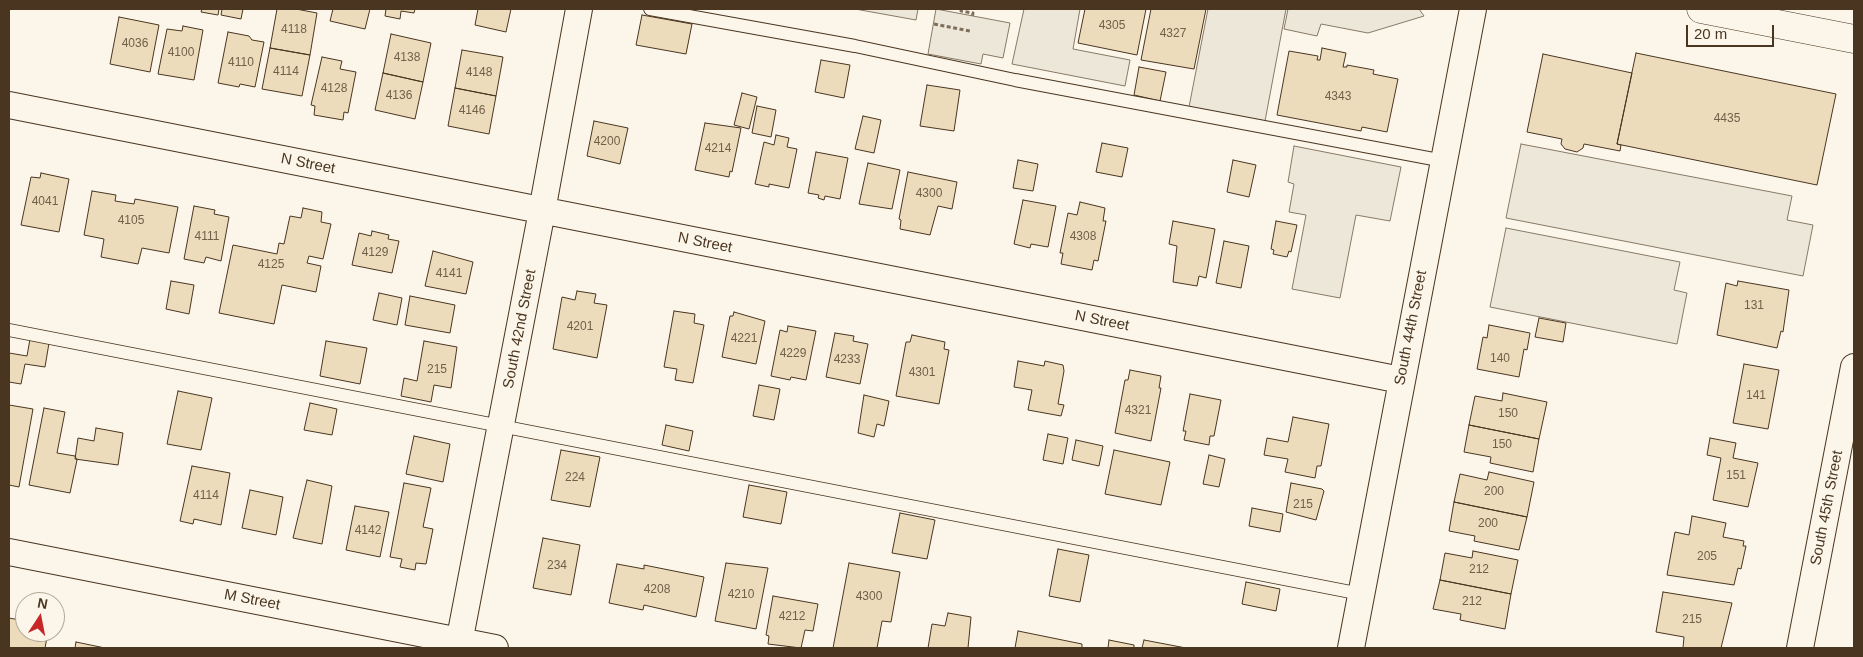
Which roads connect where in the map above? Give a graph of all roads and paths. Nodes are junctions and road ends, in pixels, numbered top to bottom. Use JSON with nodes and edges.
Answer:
{"nodes":[{"id":1,"x":578,"y":9,"type":"edge"},
{"id":2,"x":650,"y":9,"type":"edge"},
{"id":3,"x":961,"y":9,"type":"edge"},
{"id":4,"x":1473,"y":9,"type":"edge"},
{"id":5,"x":1701,"y":9,"type":"edge"},
{"id":6,"x":972,"y":18,"type":"dead end"},
{"id":7,"x":934,"y":24,"type":"dead end"},
{"id":8,"x":970,"y":31,"type":"dead end"},
{"id":9,"x":1854,"y":39,"type":"edge"},
{"id":10,"x":9,"y":105,"type":"edge"},
{"id":11,"x":1444,"y":161,"type":"junction"},
{"id":12,"x":542,"y":211,"type":"junction"},
{"id":13,"x":9,"y":330,"type":"edge"},
{"id":14,"x":1854,"y":367,"type":"edge"},
{"id":15,"x":1401,"y":380,"type":"junction"},
{"id":16,"x":500,"y":426,"type":"junction"},
{"id":17,"x":9,"y":552,"type":"edge"},
{"id":18,"x":1361,"y":594,"type":"junction"},
{"id":19,"x":458,"y":645,"type":"edge"},
{"id":20,"x":495,"y":648,"type":"edge"},
{"id":21,"x":1351,"y":648,"type":"edge"},
{"id":22,"x":1800,"y":648,"type":"edge"}],
"edges":[{"from":1,"to":12,"type":"street","name":"South 42nd Street"},
{"from":2,"to":11,"type":"lane"},
{"from":3,"to":6,"type":"path"},
{"from":4,"to":11,"type":"street","name":"South 44th Street"},
{"from":5,"to":9,"type":"main road"},
{"from":7,"to":8,"type":"path"},
{"from":10,"to":12,"type":"street","name":"N Street"},
{"from":11,"to":15,"type":"street","name":"South 44th Street"},
{"from":12,"to":15,"type":"street","name":"N Street"},
{"from":12,"to":16,"type":"street","name":"South 42nd Street"},
{"from":13,"to":16,"type":"lane"},
{"from":14,"to":22,"type":"street","name":"South 45th Street"},
{"from":15,"to":18,"type":"street","name":"South 44th Street"},
{"from":16,"to":18,"type":"lane"},
{"from":16,"to":19,"type":"street","name":"South 42nd Street"},
{"from":17,"to":19,"type":"street","name":"M Street"},
{"from":18,"to":21,"type":"street","name":"South 44th Street"},
{"from":19,"to":20,"type":"street","name":"M Street"}]}
